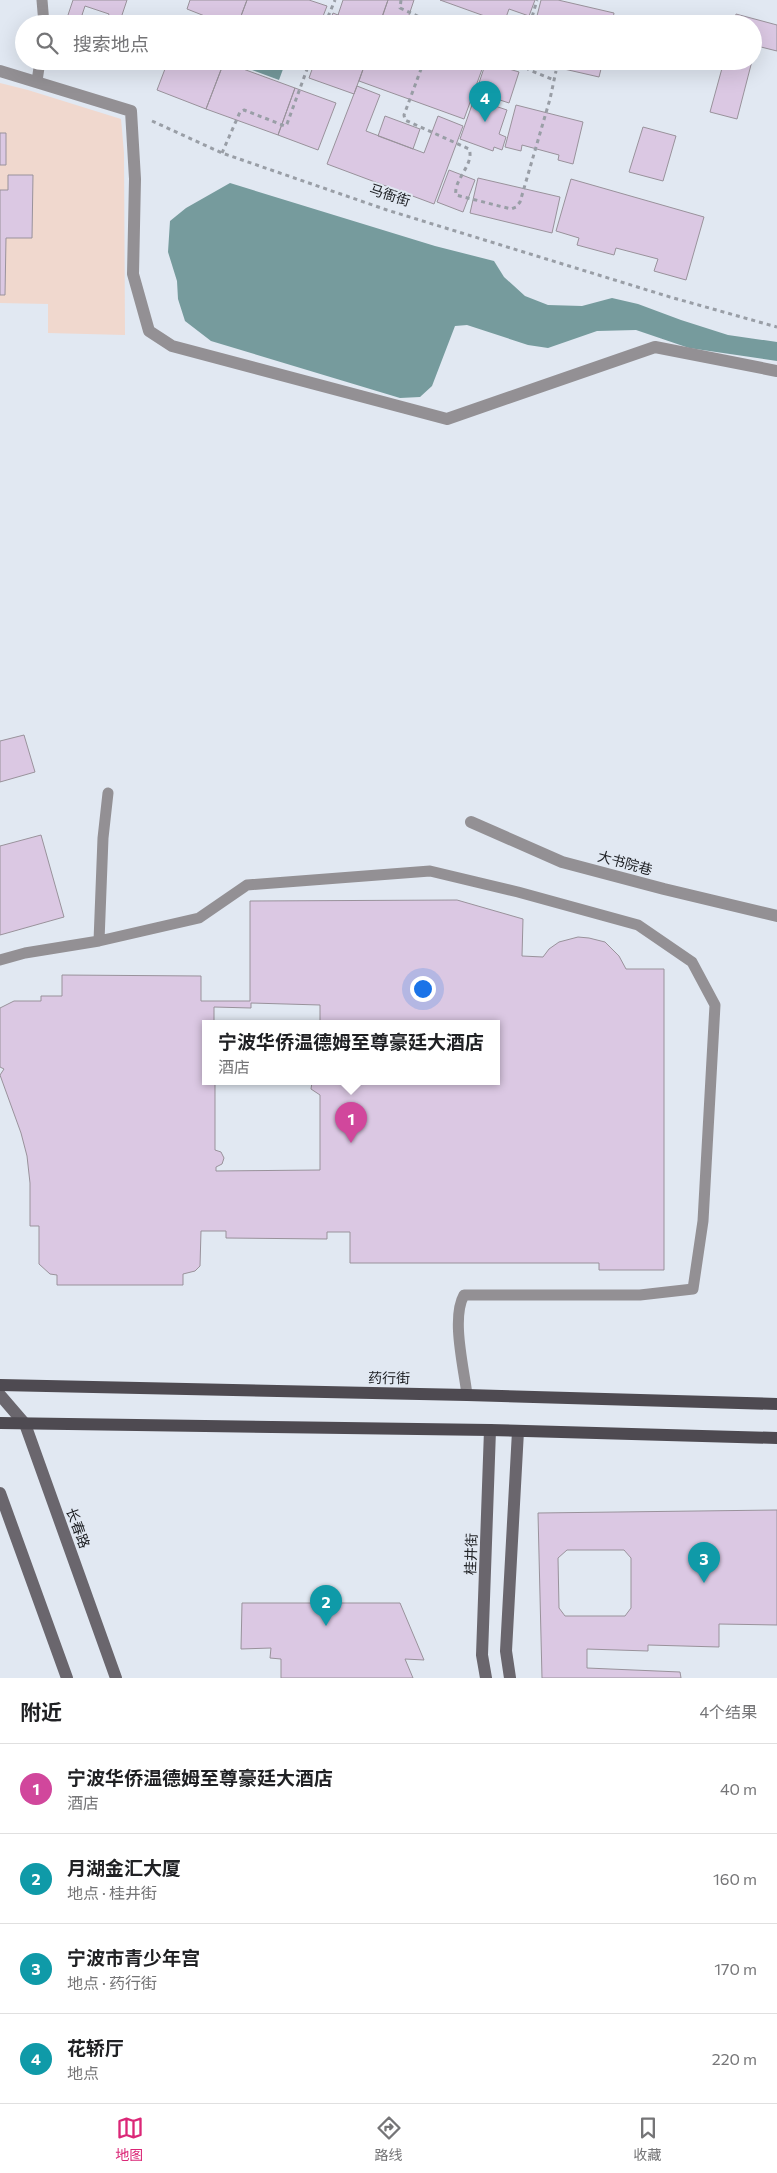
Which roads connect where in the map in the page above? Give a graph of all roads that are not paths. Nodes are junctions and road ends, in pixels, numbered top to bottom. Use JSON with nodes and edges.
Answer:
{"nodes":[{"id":1,"x":42,"y":0,"type":"edge"},
{"id":2,"x":43,"y":15,"type":"edge"},
{"id":3,"x":39,"y":70,"type":"edge"},
{"id":4,"x":0,"y":71,"type":"edge"},
{"id":5,"x":38,"y":81,"type":"junction"},
{"id":6,"x":777,"y":371,"type":"edge"},
{"id":7,"x":108,"y":793,"type":"dead end"},
{"id":8,"x":471,"y":822,"type":"dead end"},
{"id":9,"x":777,"y":916,"type":"edge"},
{"id":10,"x":99,"y":941,"type":"junction"},
{"id":11,"x":0,"y":960,"type":"edge"},
{"id":12,"x":0,"y":1384,"type":"edge"},
{"id":13,"x":467,"y":1394,"type":"junction"},
{"id":14,"x":0,"y":1395,"type":"edge"},
{"id":15,"x":777,"y":1404,"type":"edge"},
{"id":16,"x":0,"y":1423,"type":"edge"},
{"id":17,"x":25,"y":1424,"type":"junction"},
{"id":18,"x":490,"y":1430,"type":"junction"},
{"id":19,"x":518,"y":1431,"type":"junction"},
{"id":20,"x":777,"y":1438,"type":"edge"},
{"id":21,"x":0,"y":1492,"type":"edge"},
{"id":22,"x":67,"y":1678,"type":"edge"},
{"id":23,"x":116,"y":1678,"type":"edge"},
{"id":24,"x":486,"y":1678,"type":"edge"},
{"id":25,"x":510,"y":1678,"type":"edge"}],
"edges":[{"from":1,"to":2,"type":"lane"},
{"from":3,"to":5,"type":"lane"},
{"from":4,"to":5,"type":"street"},
{"from":5,"to":6,"type":"street"},
{"from":7,"to":10,"type":"lane"},
{"from":8,"to":9,"type":"street","name":"大书院巷"},
{"from":10,"to":11,"type":"lane"},
{"from":10,"to":13,"type":"lane"},
{"from":12,"to":13,"type":"main road","name":"药行街"},
{"from":13,"to":15,"type":"main road","name":"药行街"},
{"from":14,"to":17,"type":"main road","name":"长春路"},
{"from":16,"to":17,"type":"main road"},
{"from":17,"to":18,"type":"main road"},
{"from":17,"to":23,"type":"main road","name":"长春路"},
{"from":18,"to":19,"type":"main road"},
{"from":18,"to":24,"type":"main road","name":"桂井街"},
{"from":19,"to":20,"type":"main road"},
{"from":19,"to":25,"type":"main road"},
{"from":21,"to":22,"type":"main road"}]}
